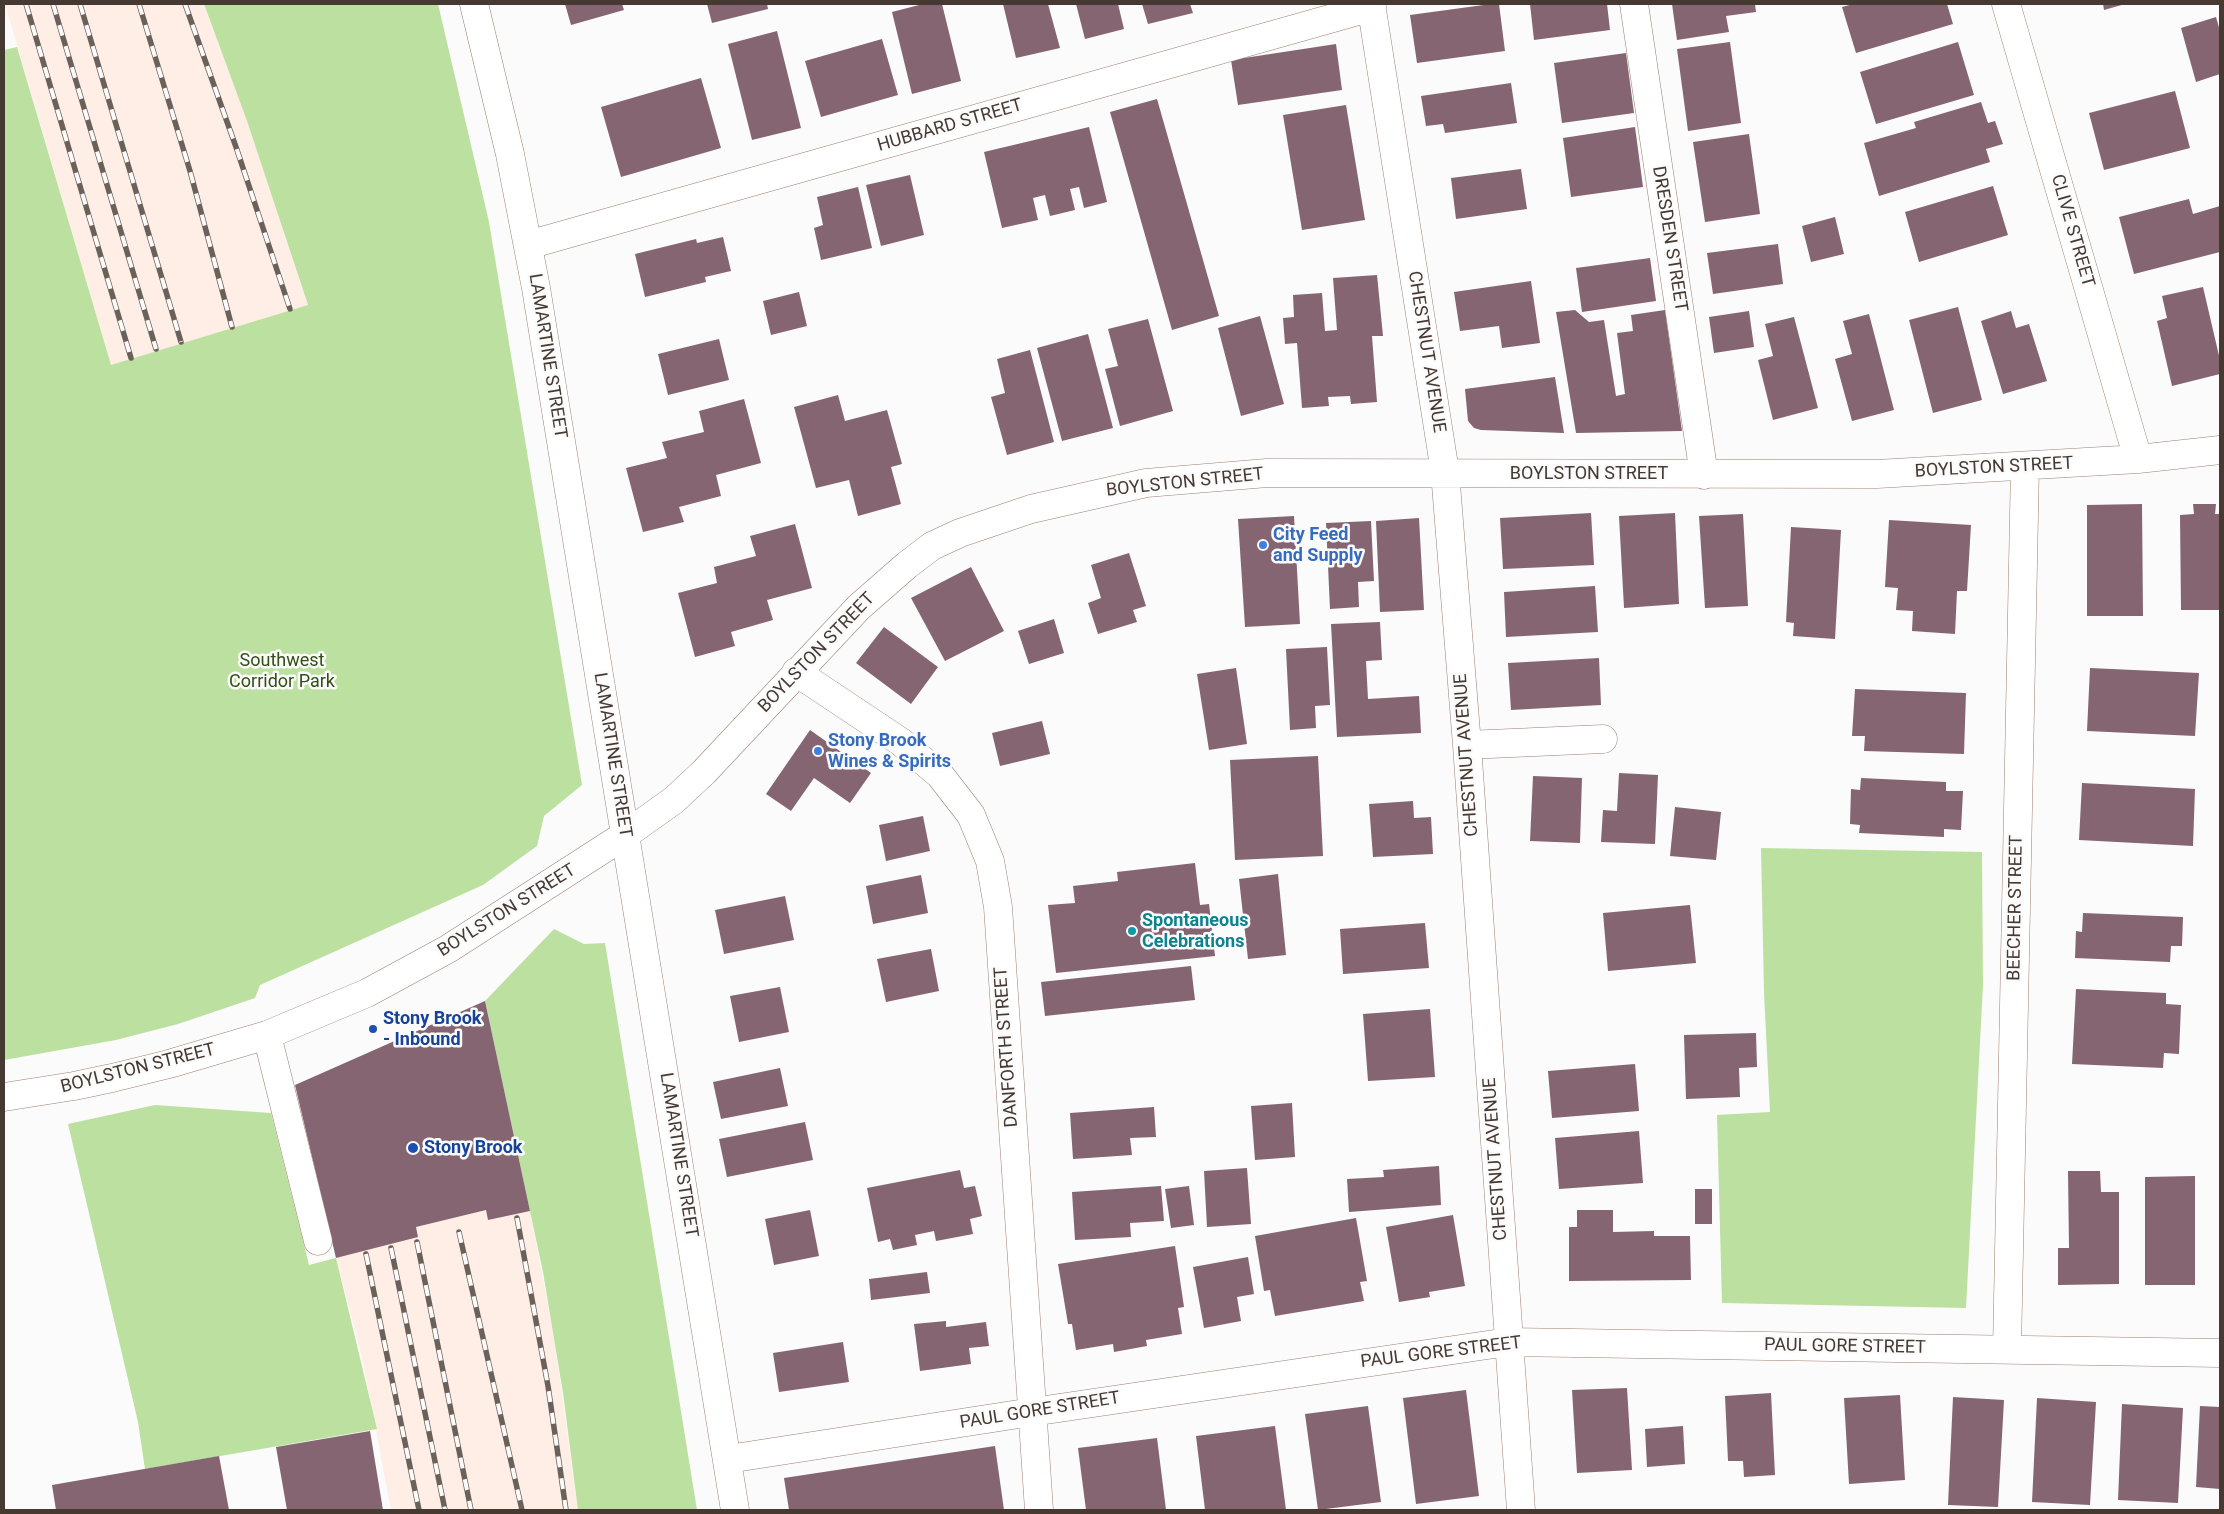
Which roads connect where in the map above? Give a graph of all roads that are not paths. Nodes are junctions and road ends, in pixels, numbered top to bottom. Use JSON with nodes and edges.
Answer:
{"nodes":[{"id":1,"x":474,"y":4,"type":"edge"},
{"id":2,"x":1634,"y":4,"type":"edge"},
{"id":3,"x":2006,"y":4,"type":"edge"},
{"id":4,"x":1372,"y":5,"type":"edge"},
{"id":5,"x":528,"y":245,"type":"junction"},
{"id":6,"x":2220,"y":450,"type":"edge"},
{"id":7,"x":2138,"y":459,"type":"junction"},
{"id":8,"x":2025,"y":466,"type":"junction"},
{"id":9,"x":1445,"y":472,"type":"junction"},
{"id":10,"x":1704,"y":475,"type":"junction"},
{"id":11,"x":796,"y":672,"type":"junction"},
{"id":12,"x":1603,"y":739,"type":"dead end"},
{"id":13,"x":1467,"y":745,"type":"junction"},
{"id":14,"x":626,"y":835,"type":"junction"},
{"id":15,"x":268,"y":1035,"type":"junction"},
{"id":16,"x":4,"y":1097,"type":"edge"},
{"id":17,"x":318,"y":1241,"type":"dead end"},
{"id":18,"x":1508,"y":1342,"type":"junction"},
{"id":19,"x":2007,"y":1350,"type":"junction"},
{"id":20,"x":2220,"y":1353,"type":"edge"},
{"id":21,"x":1032,"y":1412,"type":"junction"},
{"id":22,"x":728,"y":1460,"type":"junction"},
{"id":23,"x":735,"y":1510,"type":"edge"},
{"id":24,"x":1039,"y":1510,"type":"edge"},
{"id":25,"x":1521,"y":1510,"type":"edge"}],
"edges":[{"from":1,"to":5,"type":"street","name":"LAMARTINE STREET"},
{"from":2,"to":10,"type":"street","name":"DRESDEN STREET"},
{"from":3,"to":7,"type":"street","name":"CLIVE STREET"},
{"from":4,"to":5,"type":"street","name":"HUBBARD STREET"},
{"from":4,"to":9,"type":"street","name":"CHESTNUT AVENUE"},
{"from":5,"to":14,"type":"street","name":"LAMARTINE STREET"},
{"from":6,"to":7,"type":"street","name":"BOYLSTON STREET"},
{"from":7,"to":8,"type":"street","name":"BOYLSTON STREET"},
{"from":8,"to":10,"type":"street","name":"BOYLSTON STREET"},
{"from":8,"to":19,"type":"street","name":"BEECHER STREET"},
{"from":9,"to":10,"type":"street","name":"BOYLSTON STREET"},
{"from":9,"to":11,"type":"street","name":"BOYLSTON STREET"},
{"from":9,"to":13,"type":"street","name":"CHESTNUT AVENUE"},
{"from":11,"to":14,"type":"street","name":"BOYLSTON STREET"},
{"from":11,"to":21,"type":"street","name":"DANFORTH STREET"},
{"from":12,"to":13,"type":"street"},
{"from":13,"to":18,"type":"street","name":"CHESTNUT AVENUE"},
{"from":14,"to":15,"type":"street","name":"BOYLSTON STREET"},
{"from":14,"to":22,"type":"street","name":"LAMARTINE STREET"},
{"from":15,"to":16,"type":"street","name":"BOYLSTON STREET"},
{"from":15,"to":17,"type":"street"},
{"from":18,"to":19,"type":"street","name":"PAUL GORE STREET"},
{"from":18,"to":21,"type":"street","name":"PAUL GORE STREET"},
{"from":18,"to":25,"type":"street","name":"CHESTNUT AVENUE"},
{"from":19,"to":20,"type":"street","name":"PAUL GORE STREET"},
{"from":21,"to":22,"type":"street","name":"PAUL GORE STREET"},
{"from":21,"to":24,"type":"street","name":"DANFORTH STREET"},
{"from":22,"to":23,"type":"street","name":"LAMARTINE STREET"}]}
